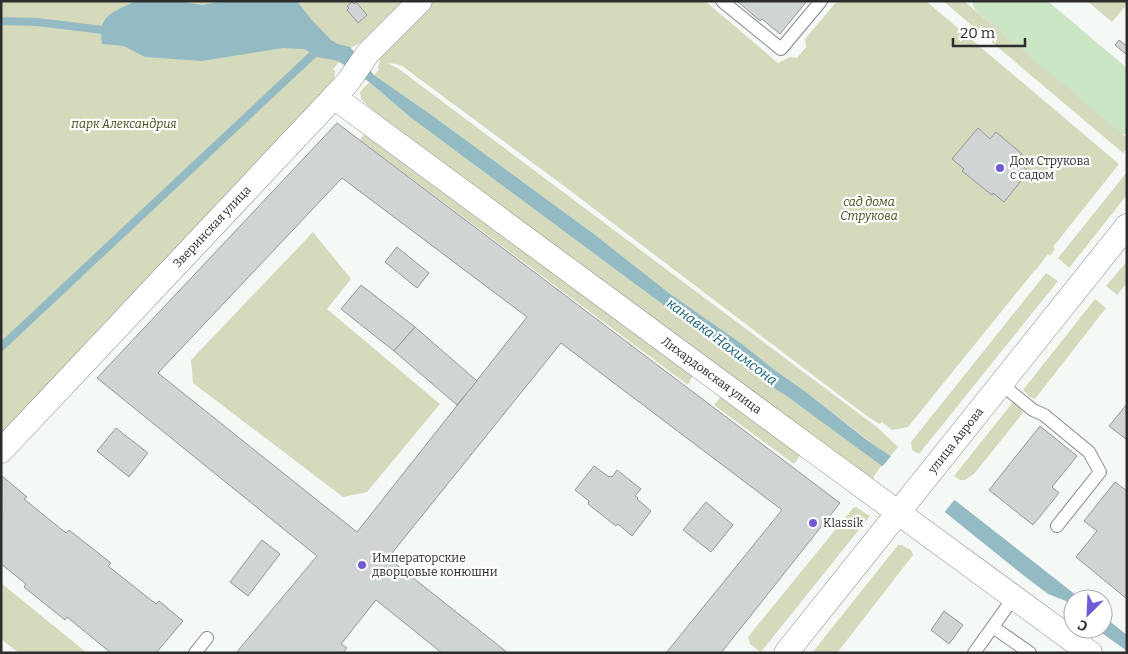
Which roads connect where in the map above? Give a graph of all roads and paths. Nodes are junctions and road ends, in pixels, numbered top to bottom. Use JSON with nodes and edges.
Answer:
{"nodes":[{"id":1,"x":420,"y":1,"type":"edge"},
{"id":2,"x":722,"y":1,"type":"edge"},
{"id":3,"x":821,"y":1,"type":"edge"},
{"id":4,"x":987,"y":1,"type":"edge"},
{"id":5,"x":1025,"y":1,"type":"edge"},
{"id":6,"x":1127,"y":86,"type":"edge"},
{"id":7,"x":341,"y":89,"type":"junction"},
{"id":8,"x":1127,"y":120,"type":"edge"},
{"id":9,"x":1127,"y":226,"type":"edge"},
{"id":10,"x":1001,"y":384,"type":"junction"},
{"id":11,"x":1,"y":451,"type":"edge"},
{"id":12,"x":902,"y":506,"type":"junction"},
{"id":13,"x":1057,"y":526,"type":"dead end"},
{"id":14,"x":1014,"y":597,"type":"junction"},
{"id":15,"x":994,"y":627,"type":"junction"},
{"id":16,"x":207,"y":638,"type":"dead end"},
{"id":17,"x":195,"y":653,"type":"edge"},
{"id":18,"x":786,"y":653,"type":"edge"},
{"id":19,"x":974,"y":653,"type":"edge"},
{"id":20,"x":1030,"y":653,"type":"edge"},
{"id":21,"x":1090,"y":653,"type":"edge"}],
"edges":[{"from":1,"to":7,"type":"street","name":"Зверинская улица"},
{"from":2,"to":3,"type":"lane"},
{"from":4,"to":8,"type":"main road"},
{"from":5,"to":6,"type":"main road"},
{"from":7,"to":11,"type":"street","name":"Зверинская улица"},
{"from":7,"to":12,"type":"street","name":"Лихардовская улица"},
{"from":9,"to":10,"type":"street","name":"улица Аврова"},
{"from":10,"to":12,"type":"street","name":"улица Аврова"},
{"from":10,"to":13,"type":"lane"},
{"from":12,"to":14,"type":"street","name":"Лихардовская улица"},
{"from":12,"to":18,"type":"street","name":"улица Аврова"},
{"from":14,"to":15,"type":"lane"},
{"from":14,"to":21,"type":"street","name":"Лихардовская улица"},
{"from":15,"to":19,"type":"lane"},
{"from":15,"to":20,"type":"lane"},
{"from":16,"to":17,"type":"lane"}]}
